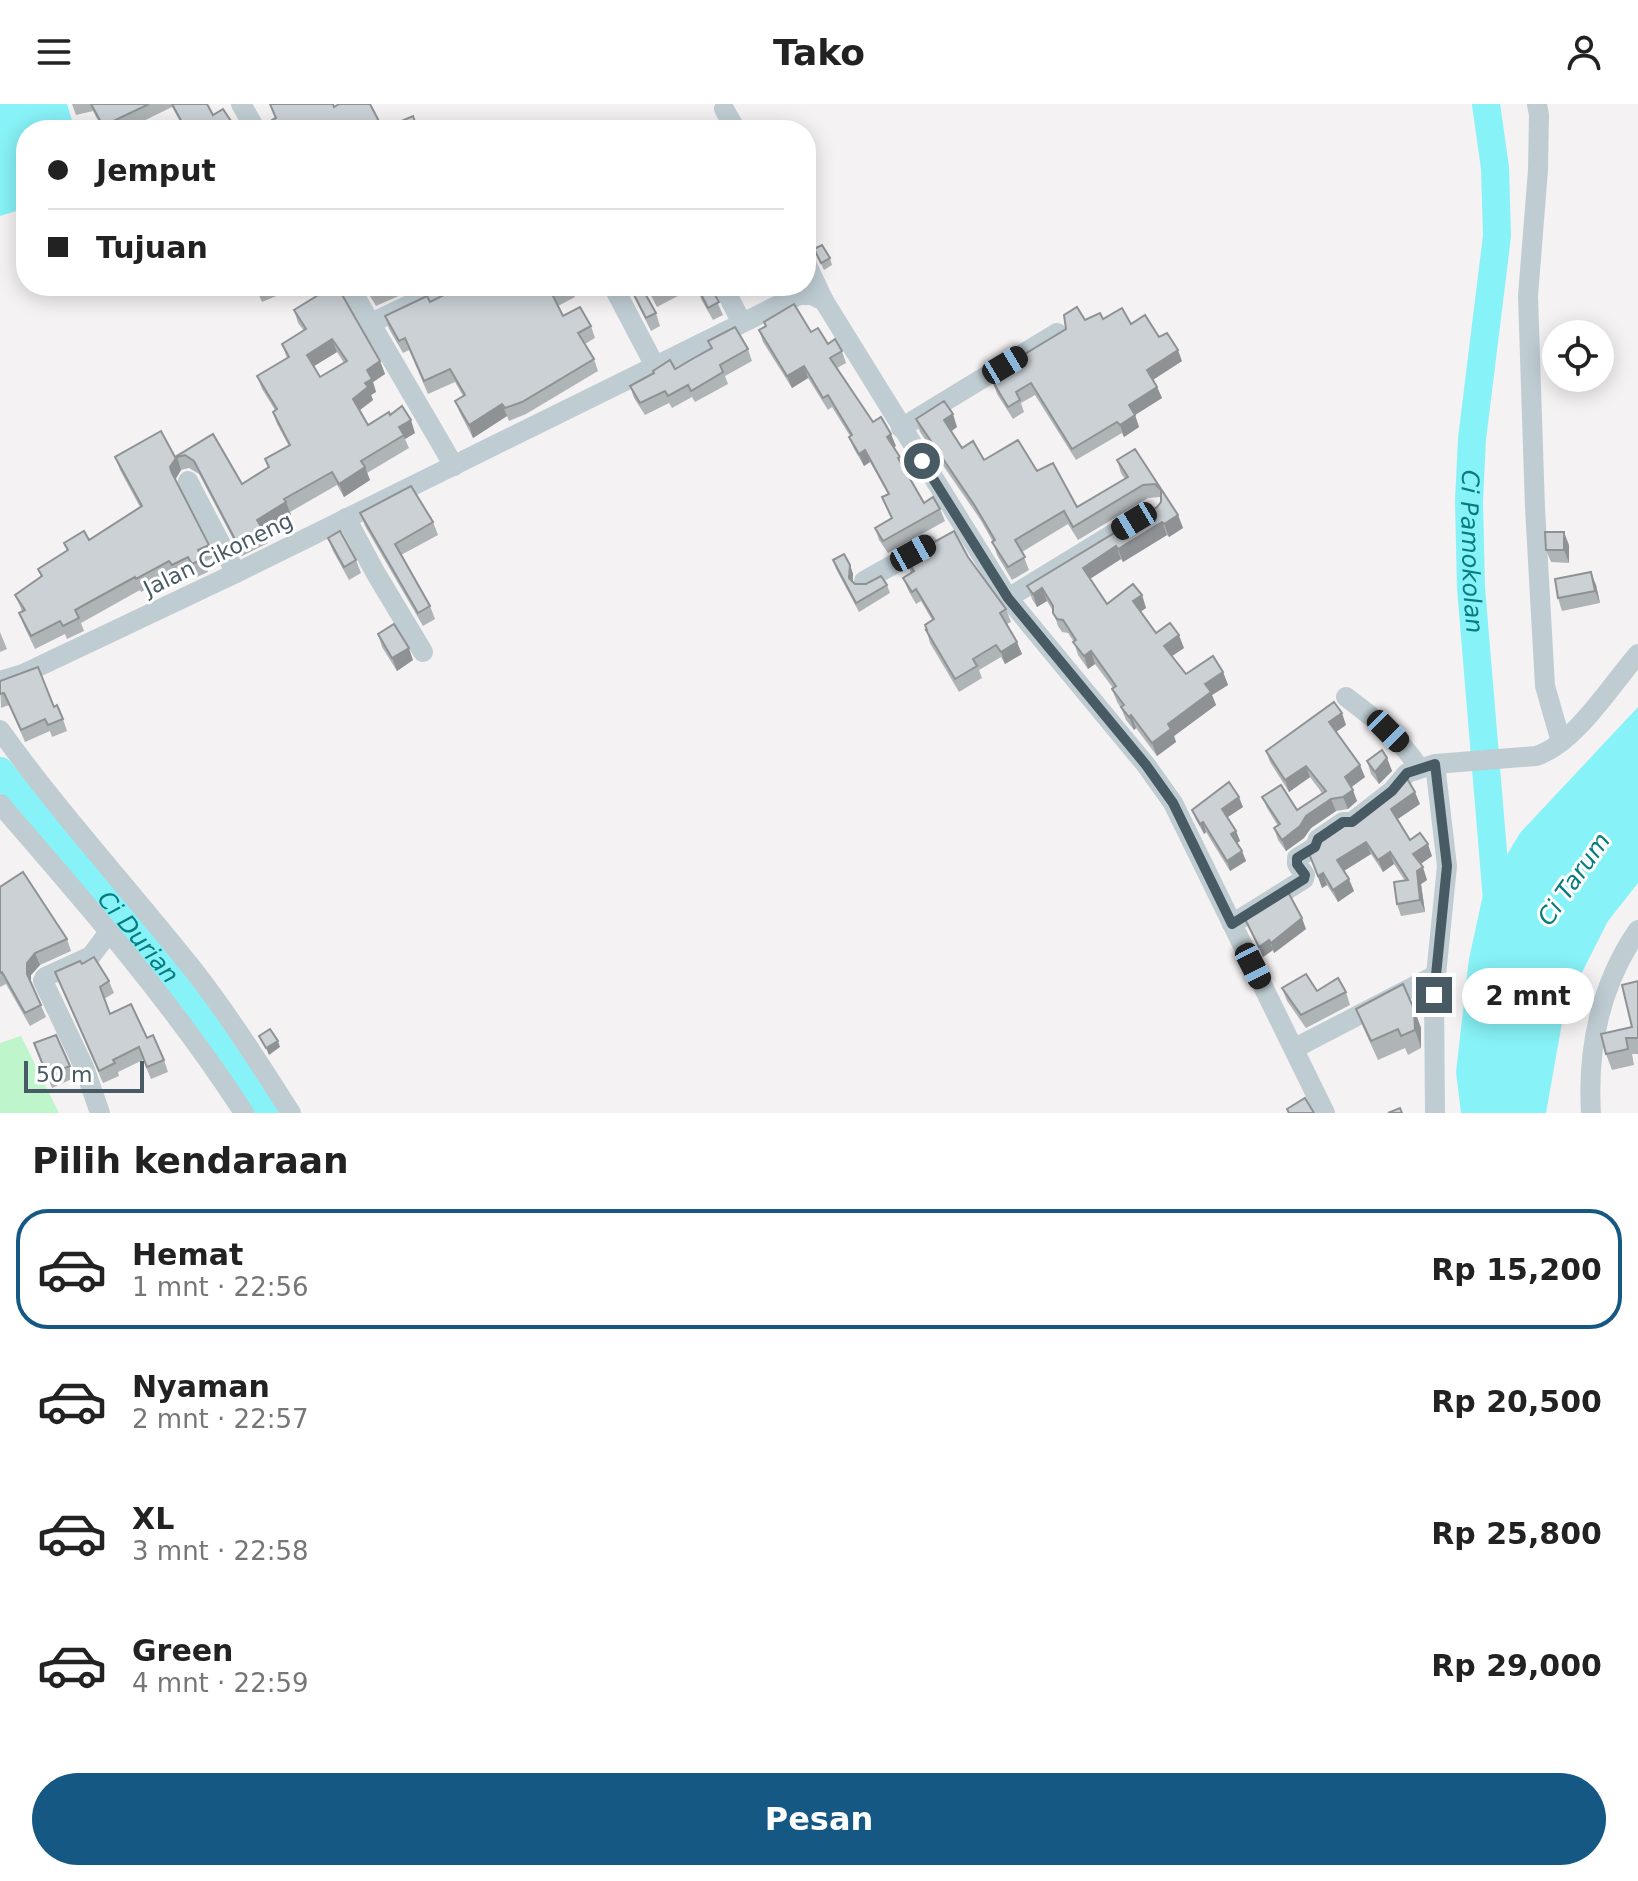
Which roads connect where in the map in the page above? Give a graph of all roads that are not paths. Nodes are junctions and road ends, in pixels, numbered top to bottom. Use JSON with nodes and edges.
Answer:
{"nodes":[{"id":1,"x":1537,"y":104,"type":"edge"},
{"id":2,"x":724,"y":109,"type":"dead end"},
{"id":3,"x":730,"y":120,"type":"edge"},
{"id":4,"x":816,"y":284,"type":"edge"},
{"id":5,"x":355,"y":296,"type":"edge"},
{"id":6,"x":428,"y":296,"type":"edge"},
{"id":7,"x":618,"y":296,"type":"edge"},
{"id":8,"x":728,"y":296,"type":"edge"},
{"id":9,"x":797,"y":296,"type":"edge"},
{"id":10,"x":814,"y":296,"type":"edge"},
{"id":11,"x":824,"y":301,"type":"junction"},
{"id":12,"x":371,"y":323,"type":"junction"},
{"id":13,"x":742,"y":323,"type":"junction"},
{"id":14,"x":1057,"y":333,"type":"edge"},
{"id":15,"x":655,"y":366,"type":"junction"},
{"id":16,"x":901,"y":428,"type":"junction"},
{"id":17,"x":454,"y":466,"type":"junction"},
{"id":18,"x":188,"y":481,"type":"dead end"},
{"id":19,"x":1142,"y":516,"type":"edge"},
{"id":20,"x":346,"y":518,"type":"junction"},
{"id":21,"x":962,"y":526,"type":"junction"},
{"id":22,"x":236,"y":573,"type":"junction"},
{"id":23,"x":864,"y":581,"type":"edge"},
{"id":24,"x":1008,"y":598,"type":"junction"},
{"id":25,"x":423,"y":652,"type":"dead end"},
{"id":26,"x":1638,"y":654,"type":"edge"},
{"id":27,"x":0,"y":681,"type":"edge"},
{"id":28,"x":1346,"y":697,"type":"dead end"},
{"id":29,"x":0,"y":730,"type":"edge"},
{"id":30,"x":1561,"y":742,"type":"junction"},
{"id":31,"x":1427,"y":766,"type":"junction"},
{"id":32,"x":0,"y":804,"type":"edge"},
{"id":33,"x":1232,"y":924,"type":"junction"},
{"id":34,"x":1638,"y":930,"type":"edge"},
{"id":35,"x":109,"y":932,"type":"junction"},
{"id":36,"x":1436,"y":975,"type":"junction"},
{"id":37,"x":1295,"y":1048,"type":"junction"},
{"id":38,"x":100,"y":1113,"type":"edge"},
{"id":39,"x":244,"y":1113,"type":"edge"},
{"id":40,"x":291,"y":1113,"type":"edge"},
{"id":41,"x":1325,"y":1113,"type":"edge"},
{"id":42,"x":1435,"y":1113,"type":"edge"},
{"id":43,"x":1591,"y":1113,"type":"edge"}],
"edges":[{"from":1,"to":30,"type":"street"},
{"from":2,"to":3,"type":"street"},
{"from":4,"to":11,"type":"street"},
{"from":5,"to":12,"type":"street"},
{"from":6,"to":12,"type":"street"},
{"from":7,"to":15,"type":"street"},
{"from":8,"to":13,"type":"street"},
{"from":9,"to":13,"type":"street","name":"Jalan Cikoneng"},
{"from":10,"to":11,"type":"street","name":"Jalan Cikoneng"},
{"from":11,"to":16,"type":"street"},
{"from":12,"to":17,"type":"street"},
{"from":13,"to":15,"type":"street","name":"Jalan Cikoneng"},
{"from":14,"to":16,"type":"street"},
{"from":15,"to":17,"type":"street","name":"Jalan Cikoneng"},
{"from":16,"to":21,"type":"street"},
{"from":17,"to":20,"type":"street","name":"Jalan Cikoneng"},
{"from":18,"to":22,"type":"street"},
{"from":19,"to":24,"type":"street"},
{"from":20,"to":22,"type":"street","name":"Jalan Cikoneng"},
{"from":20,"to":25,"type":"street"},
{"from":21,"to":23,"type":"street"},
{"from":21,"to":24,"type":"street"},
{"from":22,"to":27,"type":"street","name":"Jalan Cikoneng"},
{"from":24,"to":33,"type":"street"},
{"from":26,"to":30,"type":"street"},
{"from":28,"to":31,"type":"street"},
{"from":29,"to":40,"type":"street"},
{"from":30,"to":31,"type":"street"},
{"from":31,"to":33,"type":"street"},
{"from":31,"to":36,"type":"street"},
{"from":32,"to":35,"type":"street"},
{"from":33,"to":37,"type":"street"},
{"from":34,"to":43,"type":"street"},
{"from":35,"to":38,"type":"street"},
{"from":35,"to":39,"type":"street"},
{"from":36,"to":37,"type":"street"},
{"from":36,"to":42,"type":"street"},
{"from":37,"to":41,"type":"street"}]}
